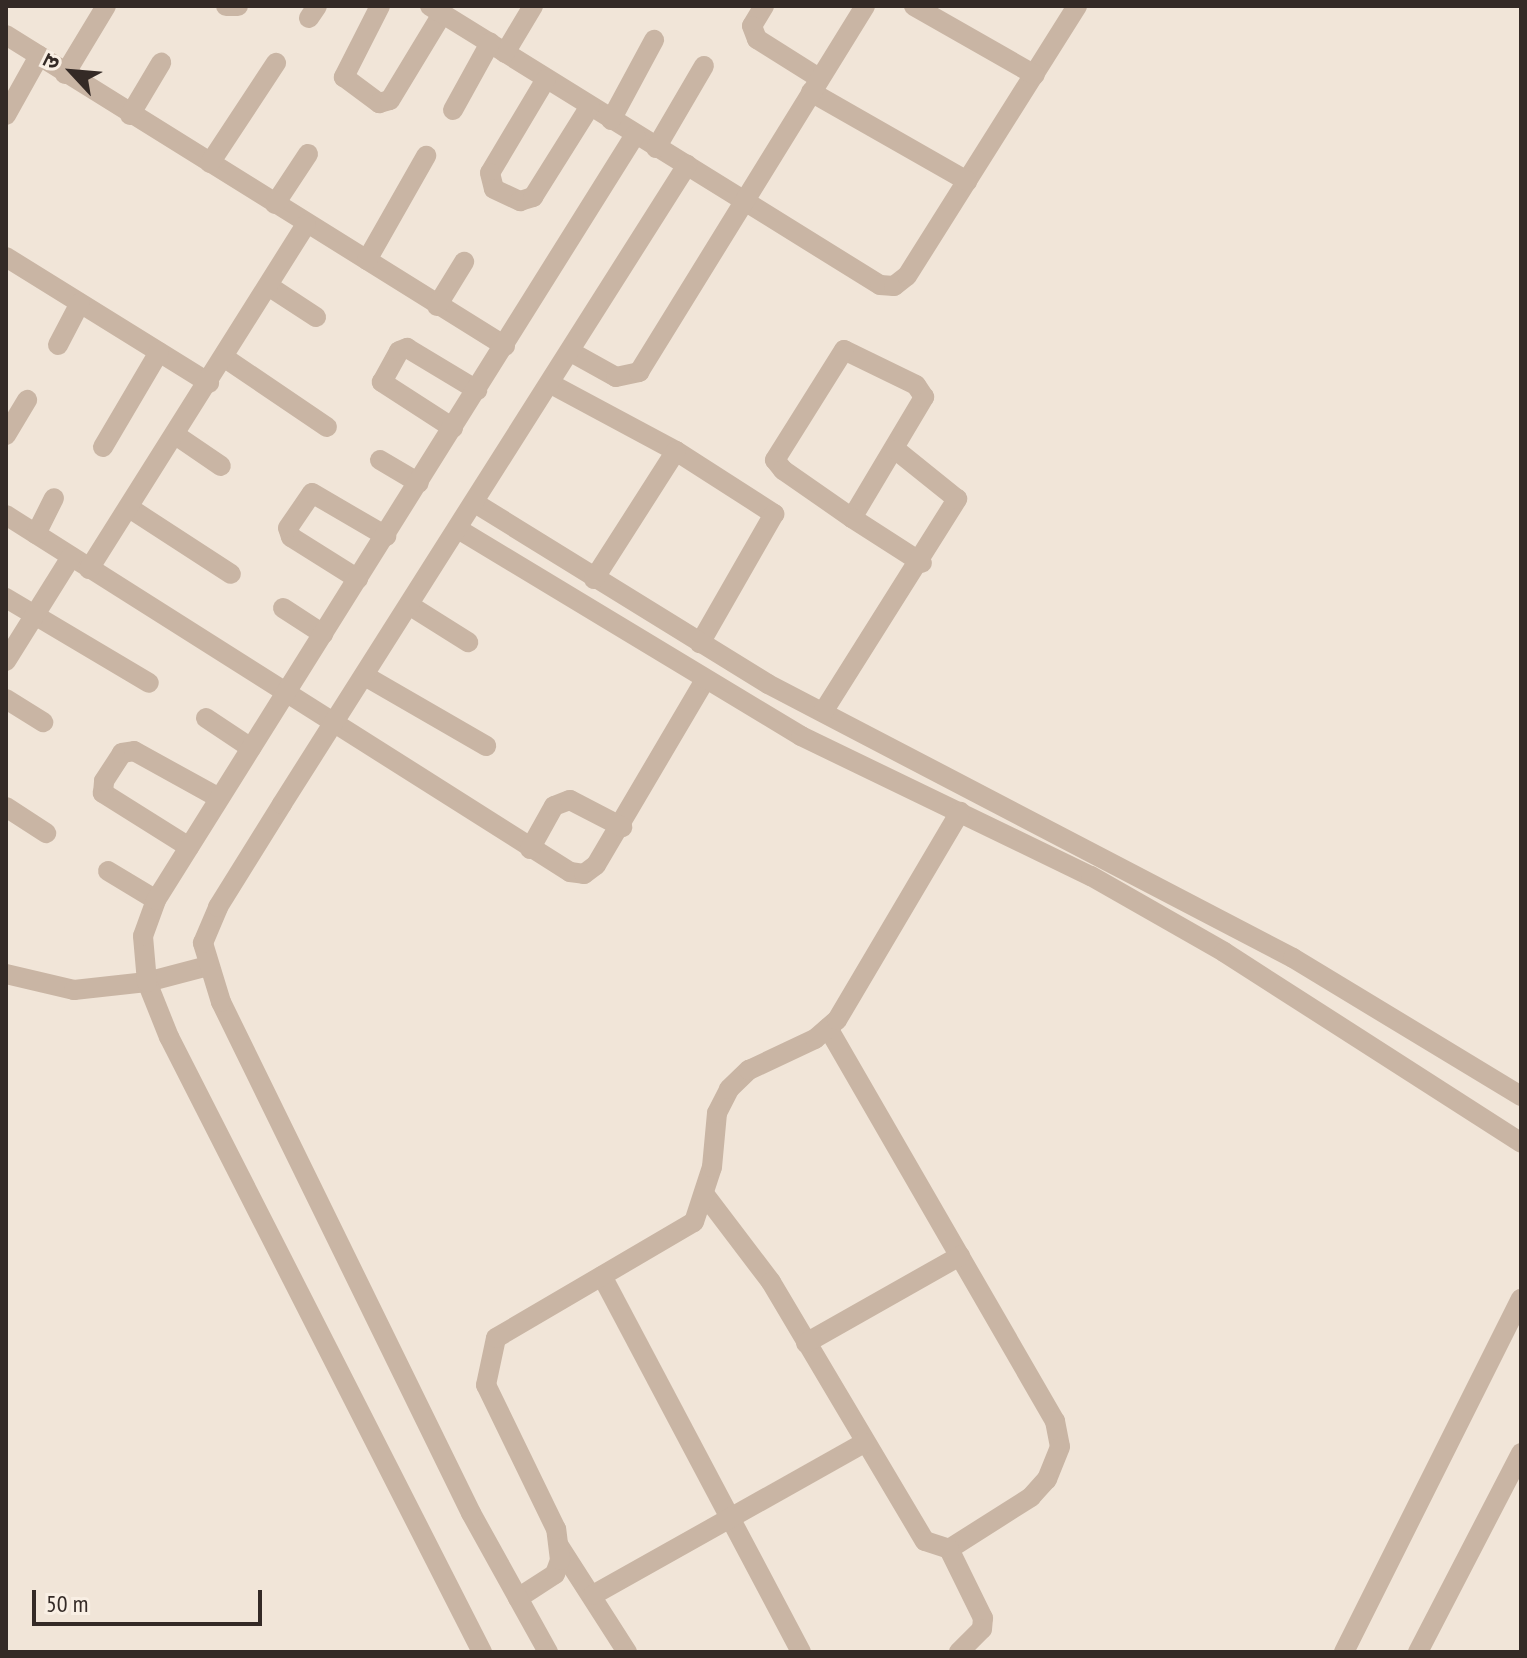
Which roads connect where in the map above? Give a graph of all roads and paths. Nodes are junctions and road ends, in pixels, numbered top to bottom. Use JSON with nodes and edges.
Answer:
{"nodes":[{"id":1,"x":106,"y":6,"type":"edge"},
{"id":2,"x":226,"y":6,"type":"edge"},
{"id":3,"x":238,"y":6,"type":"edge"},
{"id":4,"x":380,"y":6,"type":"edge"},
{"id":5,"x":533,"y":6,"type":"edge"},
{"id":6,"x":764,"y":6,"type":"edge"},
{"id":7,"x":865,"y":6,"type":"edge"},
{"id":8,"x":914,"y":6,"type":"edge"},
{"id":9,"x":1077,"y":6,"type":"edge"},
{"id":10,"x":436,"y":10,"type":"edge"},
{"id":11,"x":6,"y":35,"type":"edge"},
{"id":12,"x":654,"y":40,"type":"dead end"},
{"id":13,"x":498,"y":48,"type":"junction"},
{"id":14,"x":39,"y":56,"type":"junction"},
{"id":15,"x":161,"y":63,"type":"dead end"},
{"id":16,"x":276,"y":63,"type":"dead end"},
{"id":17,"x":704,"y":66,"type":"dead end"},
{"id":18,"x":65,"y":74,"type":"junction"},
{"id":19,"x":1035,"y":75,"type":"junction"},
{"id":20,"x":546,"y":79,"type":"junction"},
{"id":21,"x":815,"y":85,"type":"junction"},
{"id":22,"x":590,"y":106,"type":"junction"},
{"id":23,"x":453,"y":110,"type":"dead end"},
{"id":24,"x":7,"y":111,"type":"edge"},
{"id":25,"x":130,"y":115,"type":"junction"},
{"id":26,"x":611,"y":120,"type":"junction"},
{"id":27,"x":635,"y":135,"type":"junction"},
{"id":28,"x":656,"y":148,"type":"junction"},
{"id":29,"x":308,"y":154,"type":"dead end"},
{"id":30,"x":426,"y":156,"type":"dead end"},
{"id":31,"x":210,"y":163,"type":"junction"},
{"id":32,"x":687,"y":165,"type":"junction"},
{"id":33,"x":967,"y":181,"type":"junction"},
{"id":34,"x":743,"y":199,"type":"junction"},
{"id":35,"x":275,"y":204,"type":"junction"},
{"id":36,"x":306,"y":225,"type":"junction"},
{"id":37,"x":7,"y":260,"type":"edge"},
{"id":38,"x":367,"y":260,"type":"junction"},
{"id":39,"x":464,"y":262,"type":"dead end"},
{"id":40,"x":270,"y":287,"type":"junction"},
{"id":41,"x":80,"y":303,"type":"junction"},
{"id":42,"x":437,"y":306,"type":"junction"},
{"id":43,"x":316,"y":317,"type":"dead end"},
{"id":44,"x":58,"y":345,"type":"dead end"},
{"id":45,"x":505,"y":346,"type":"junction"},
{"id":46,"x":159,"y":352,"type":"junction"},
{"id":47,"x":571,"y":352,"type":"junction"},
{"id":48,"x":225,"y":358,"type":"junction"},
{"id":49,"x":209,"y":383,"type":"junction"},
{"id":50,"x":551,"y":384,"type":"junction"},
{"id":51,"x":477,"y":390,"type":"junction"},
{"id":52,"x":27,"y":400,"type":"dead end"},
{"id":53,"x":327,"y":427,"type":"dead end"},
{"id":54,"x":453,"y":428,"type":"junction"},
{"id":55,"x":6,"y":435,"type":"edge"},
{"id":56,"x":177,"y":436,"type":"junction"},
{"id":57,"x":103,"y":447,"type":"dead end"},
{"id":58,"x":896,"y":450,"type":"junction"},
{"id":59,"x":676,"y":451,"type":"junction"},
{"id":60,"x":380,"y":460,"type":"dead end"},
{"id":61,"x":221,"y":466,"type":"dead end"},
{"id":62,"x":419,"y":483,"type":"junction"},
{"id":63,"x":54,"y":498,"type":"dead end"},
{"id":64,"x":475,"y":503,"type":"junction"},
{"id":65,"x":131,"y":509,"type":"junction"},
{"id":66,"x":6,"y":515,"type":"edge"},
{"id":67,"x":852,"y":518,"type":"junction"},
{"id":68,"x":458,"y":529,"type":"junction"},
{"id":69,"x":36,"y":534,"type":"junction"},
{"id":70,"x":386,"y":536,"type":"junction"},
{"id":71,"x":71,"y":557,"type":"junction"},
{"id":72,"x":922,"y":563,"type":"junction"},
{"id":73,"x":89,"y":569,"type":"junction"},
{"id":74,"x":231,"y":574,"type":"dead end"},
{"id":75,"x":358,"y":579,"type":"junction"},
{"id":76,"x":594,"y":579,"type":"junction"},
{"id":77,"x":6,"y":598,"type":"edge"},
{"id":78,"x":409,"y":605,"type":"junction"},
{"id":79,"x":283,"y":608,"type":"dead end"},
{"id":80,"x":35,"y":614,"type":"junction"},
{"id":81,"x":323,"y":634,"type":"junction"},
{"id":82,"x":468,"y":642,"type":"dead end"},
{"id":83,"x":700,"y":643,"type":"junction"},
{"id":84,"x":6,"y":661,"type":"edge"},
{"id":85,"x":365,"y":676,"type":"junction"},
{"id":86,"x":704,"y":682,"type":"junction"},
{"id":87,"x":149,"y":683,"type":"dead end"},
{"id":88,"x":284,"y":693,"type":"junction"},
{"id":89,"x":6,"y":699,"type":"edge"},
{"id":90,"x":823,"y":712,"type":"junction"},
{"id":91,"x":206,"y":718,"type":"dead end"},
{"id":92,"x":43,"y":722,"type":"dead end"},
{"id":93,"x":333,"y":725,"type":"junction"},
{"id":94,"x":486,"y":746,"type":"dead end"},
{"id":95,"x":251,"y":748,"type":"junction"},
{"id":96,"x":219,"y":798,"type":"junction"},
{"id":97,"x":6,"y":807,"type":"edge"},
{"id":98,"x":960,"y":812,"type":"junction"},
{"id":99,"x":622,"y":827,"type":"junction"},
{"id":100,"x":46,"y":833,"type":"dead end"},
{"id":101,"x":189,"y":847,"type":"junction"},
{"id":102,"x":530,"y":849,"type":"junction"},
{"id":103,"x":108,"y":871,"type":"dead end"},
{"id":104,"x":156,"y":900,"type":"junction"},
{"id":105,"x":208,"y":966,"type":"junction"},
{"id":106,"x":6,"y":974,"type":"edge"},
{"id":107,"x":147,"y":982,"type":"junction"},
{"id":108,"x":828,"y":1028,"type":"junction"},
{"id":109,"x":1521,"y":1096,"type":"edge"},
{"id":110,"x":1521,"y":1143,"type":"edge"},
{"id":111,"x":705,"y":1195,"type":"junction"},
{"id":112,"x":960,"y":1256,"type":"junction"},
{"id":113,"x":602,"y":1276,"type":"junction"},
{"id":114,"x":1521,"y":1299,"type":"edge"},
{"id":115,"x":806,"y":1343,"type":"junction"},
{"id":116,"x":864,"y":1443,"type":"junction"},
{"id":117,"x":1521,"y":1453,"type":"edge"},
{"id":118,"x":730,"y":1517,"type":"junction"},
{"id":119,"x":559,"y":1546,"type":"junction"},
{"id":120,"x":949,"y":1549,"type":"junction"},
{"id":121,"x":593,"y":1595,"type":"junction"},
{"id":122,"x":518,"y":1598,"type":"junction"},
{"id":123,"x":482,"y":1652,"type":"edge"},
{"id":124,"x":548,"y":1652,"type":"edge"},
{"id":125,"x":627,"y":1652,"type":"edge"},
{"id":126,"x":801,"y":1652,"type":"edge"},
{"id":127,"x":959,"y":1652,"type":"edge"},
{"id":128,"x":1344,"y":1652,"type":"edge"},
{"id":129,"x":1418,"y":1652,"type":"edge"}],
"edges":[{"from":1,"to":18,"type":"lane"},
{"from":2,"to":3,"type":"lane"},
{"from":4,"to":10,"type":"lane"},
{"from":5,"to":13,"type":"lane"},
{"from":6,"to":21,"type":"lane"},
{"from":7,"to":21,"type":"lane"},
{"from":8,"to":19,"type":"lane"},
{"from":9,"to":19,"type":"lane"},
{"from":10,"to":13,"type":"lane"},
{"from":11,"to":14,"type":"lane"},
{"from":12,"to":26,"type":"lane"},
{"from":13,"to":20,"type":"lane"},
{"from":13,"to":23,"type":"lane"},
{"from":14,"to":18,"type":"lane"},
{"from":14,"to":24,"type":"lane"},
{"from":15,"to":25,"type":"lane"},
{"from":16,"to":31,"type":"lane"},
{"from":17,"to":28,"type":"lane"},
{"from":18,"to":25,"type":"lane"},
{"from":19,"to":33,"type":"lane"},
{"from":20,"to":22,"type":"lane"},
{"from":20,"to":22,"type":"lane"},
{"from":21,"to":33,"type":"lane"},
{"from":21,"to":34,"type":"lane"},
{"from":22,"to":26,"type":"lane"},
{"from":25,"to":31,"type":"lane"},
{"from":26,"to":27,"type":"lane"},
{"from":27,"to":28,"type":"lane"},
{"from":27,"to":45,"type":"lane"},
{"from":28,"to":32,"type":"lane"},
{"from":29,"to":35,"type":"lane"},
{"from":30,"to":38,"type":"lane"},
{"from":31,"to":35,"type":"lane"},
{"from":32,"to":34,"type":"lane"},
{"from":32,"to":47,"type":"lane"},
{"from":33,"to":34,"type":"lane"},
{"from":34,"to":47,"type":"lane"},
{"from":35,"to":36,"type":"lane"},
{"from":36,"to":38,"type":"lane"},
{"from":36,"to":40,"type":"lane"},
{"from":37,"to":41,"type":"lane"},
{"from":38,"to":42,"type":"lane"},
{"from":39,"to":42,"type":"lane"},
{"from":40,"to":43,"type":"lane"},
{"from":40,"to":48,"type":"lane"},
{"from":41,"to":44,"type":"lane"},
{"from":41,"to":46,"type":"lane"},
{"from":42,"to":45,"type":"lane"},
{"from":45,"to":51,"type":"lane"},
{"from":46,"to":49,"type":"lane"},
{"from":46,"to":57,"type":"lane"},
{"from":47,"to":50,"type":"lane"},
{"from":48,"to":49,"type":"lane"},
{"from":48,"to":53,"type":"lane"},
{"from":49,"to":56,"type":"lane"},
{"from":50,"to":59,"type":"lane"},
{"from":50,"to":64,"type":"lane"},
{"from":51,"to":54,"type":"lane"},
{"from":51,"to":54,"type":"lane"},
{"from":52,"to":55,"type":"lane"},
{"from":54,"to":62,"type":"lane"},
{"from":56,"to":61,"type":"lane"},
{"from":56,"to":65,"type":"lane"},
{"from":58,"to":67,"type":"lane"},
{"from":58,"to":67,"type":"lane"},
{"from":58,"to":72,"type":"lane"},
{"from":59,"to":76,"type":"lane"},
{"from":59,"to":83,"type":"lane"},
{"from":60,"to":62,"type":"lane"},
{"from":62,"to":70,"type":"lane"},
{"from":63,"to":69,"type":"lane"},
{"from":64,"to":68,"type":"lane"},
{"from":64,"to":76,"type":"lane"},
{"from":65,"to":73,"type":"lane"},
{"from":65,"to":74,"type":"lane"},
{"from":66,"to":69,"type":"lane"},
{"from":67,"to":72,"type":"lane"},
{"from":68,"to":78,"type":"lane"},
{"from":68,"to":86,"type":"lane"},
{"from":69,"to":71,"type":"lane"},
{"from":70,"to":75,"type":"lane"},
{"from":70,"to":75,"type":"lane"},
{"from":71,"to":73,"type":"lane"},
{"from":71,"to":80,"type":"lane"},
{"from":72,"to":90,"type":"lane"},
{"from":73,"to":88,"type":"lane"},
{"from":75,"to":81,"type":"lane"},
{"from":76,"to":83,"type":"lane"},
{"from":77,"to":80,"type":"lane"},
{"from":78,"to":82,"type":"lane"},
{"from":78,"to":85,"type":"lane"},
{"from":79,"to":81,"type":"lane"},
{"from":80,"to":84,"type":"lane"},
{"from":80,"to":87,"type":"lane"},
{"from":81,"to":88,"type":"lane"},
{"from":83,"to":90,"type":"lane"},
{"from":85,"to":93,"type":"lane"},
{"from":85,"to":94,"type":"lane"},
{"from":86,"to":98,"type":"lane"},
{"from":86,"to":99,"type":"lane"},
{"from":88,"to":93,"type":"lane"},
{"from":88,"to":95,"type":"lane"},
{"from":89,"to":92,"type":"lane"},
{"from":90,"to":109,"type":"lane"},
{"from":91,"to":95,"type":"lane"},
{"from":93,"to":102,"type":"lane"},
{"from":93,"to":105,"type":"lane"},
{"from":95,"to":96,"type":"lane"},
{"from":96,"to":101,"type":"lane"},
{"from":96,"to":101,"type":"lane"},
{"from":97,"to":100,"type":"lane"},
{"from":98,"to":108,"type":"lane"},
{"from":98,"to":110,"type":"lane"},
{"from":99,"to":102,"type":"lane"},
{"from":99,"to":102,"type":"lane"},
{"from":101,"to":104,"type":"lane"},
{"from":103,"to":104,"type":"lane"},
{"from":104,"to":107,"type":"lane"},
{"from":105,"to":107,"type":"lane"},
{"from":105,"to":122,"type":"lane"},
{"from":106,"to":107,"type":"lane"},
{"from":107,"to":123,"type":"lane"},
{"from":108,"to":111,"type":"lane"},
{"from":108,"to":112,"type":"lane"},
{"from":111,"to":113,"type":"lane"},
{"from":111,"to":115,"type":"lane"},
{"from":112,"to":115,"type":"lane"},
{"from":112,"to":120,"type":"lane"},
{"from":113,"to":118,"type":"lane"},
{"from":113,"to":119,"type":"lane"},
{"from":114,"to":128,"type":"lane"},
{"from":115,"to":116,"type":"lane"},
{"from":116,"to":118,"type":"lane"},
{"from":116,"to":120,"type":"lane"},
{"from":117,"to":129,"type":"lane"},
{"from":118,"to":121,"type":"lane"},
{"from":118,"to":126,"type":"lane"},
{"from":119,"to":121,"type":"lane"},
{"from":119,"to":122,"type":"lane"},
{"from":120,"to":127,"type":"lane"},
{"from":121,"to":125,"type":"lane"},
{"from":122,"to":124,"type":"lane"}]}
